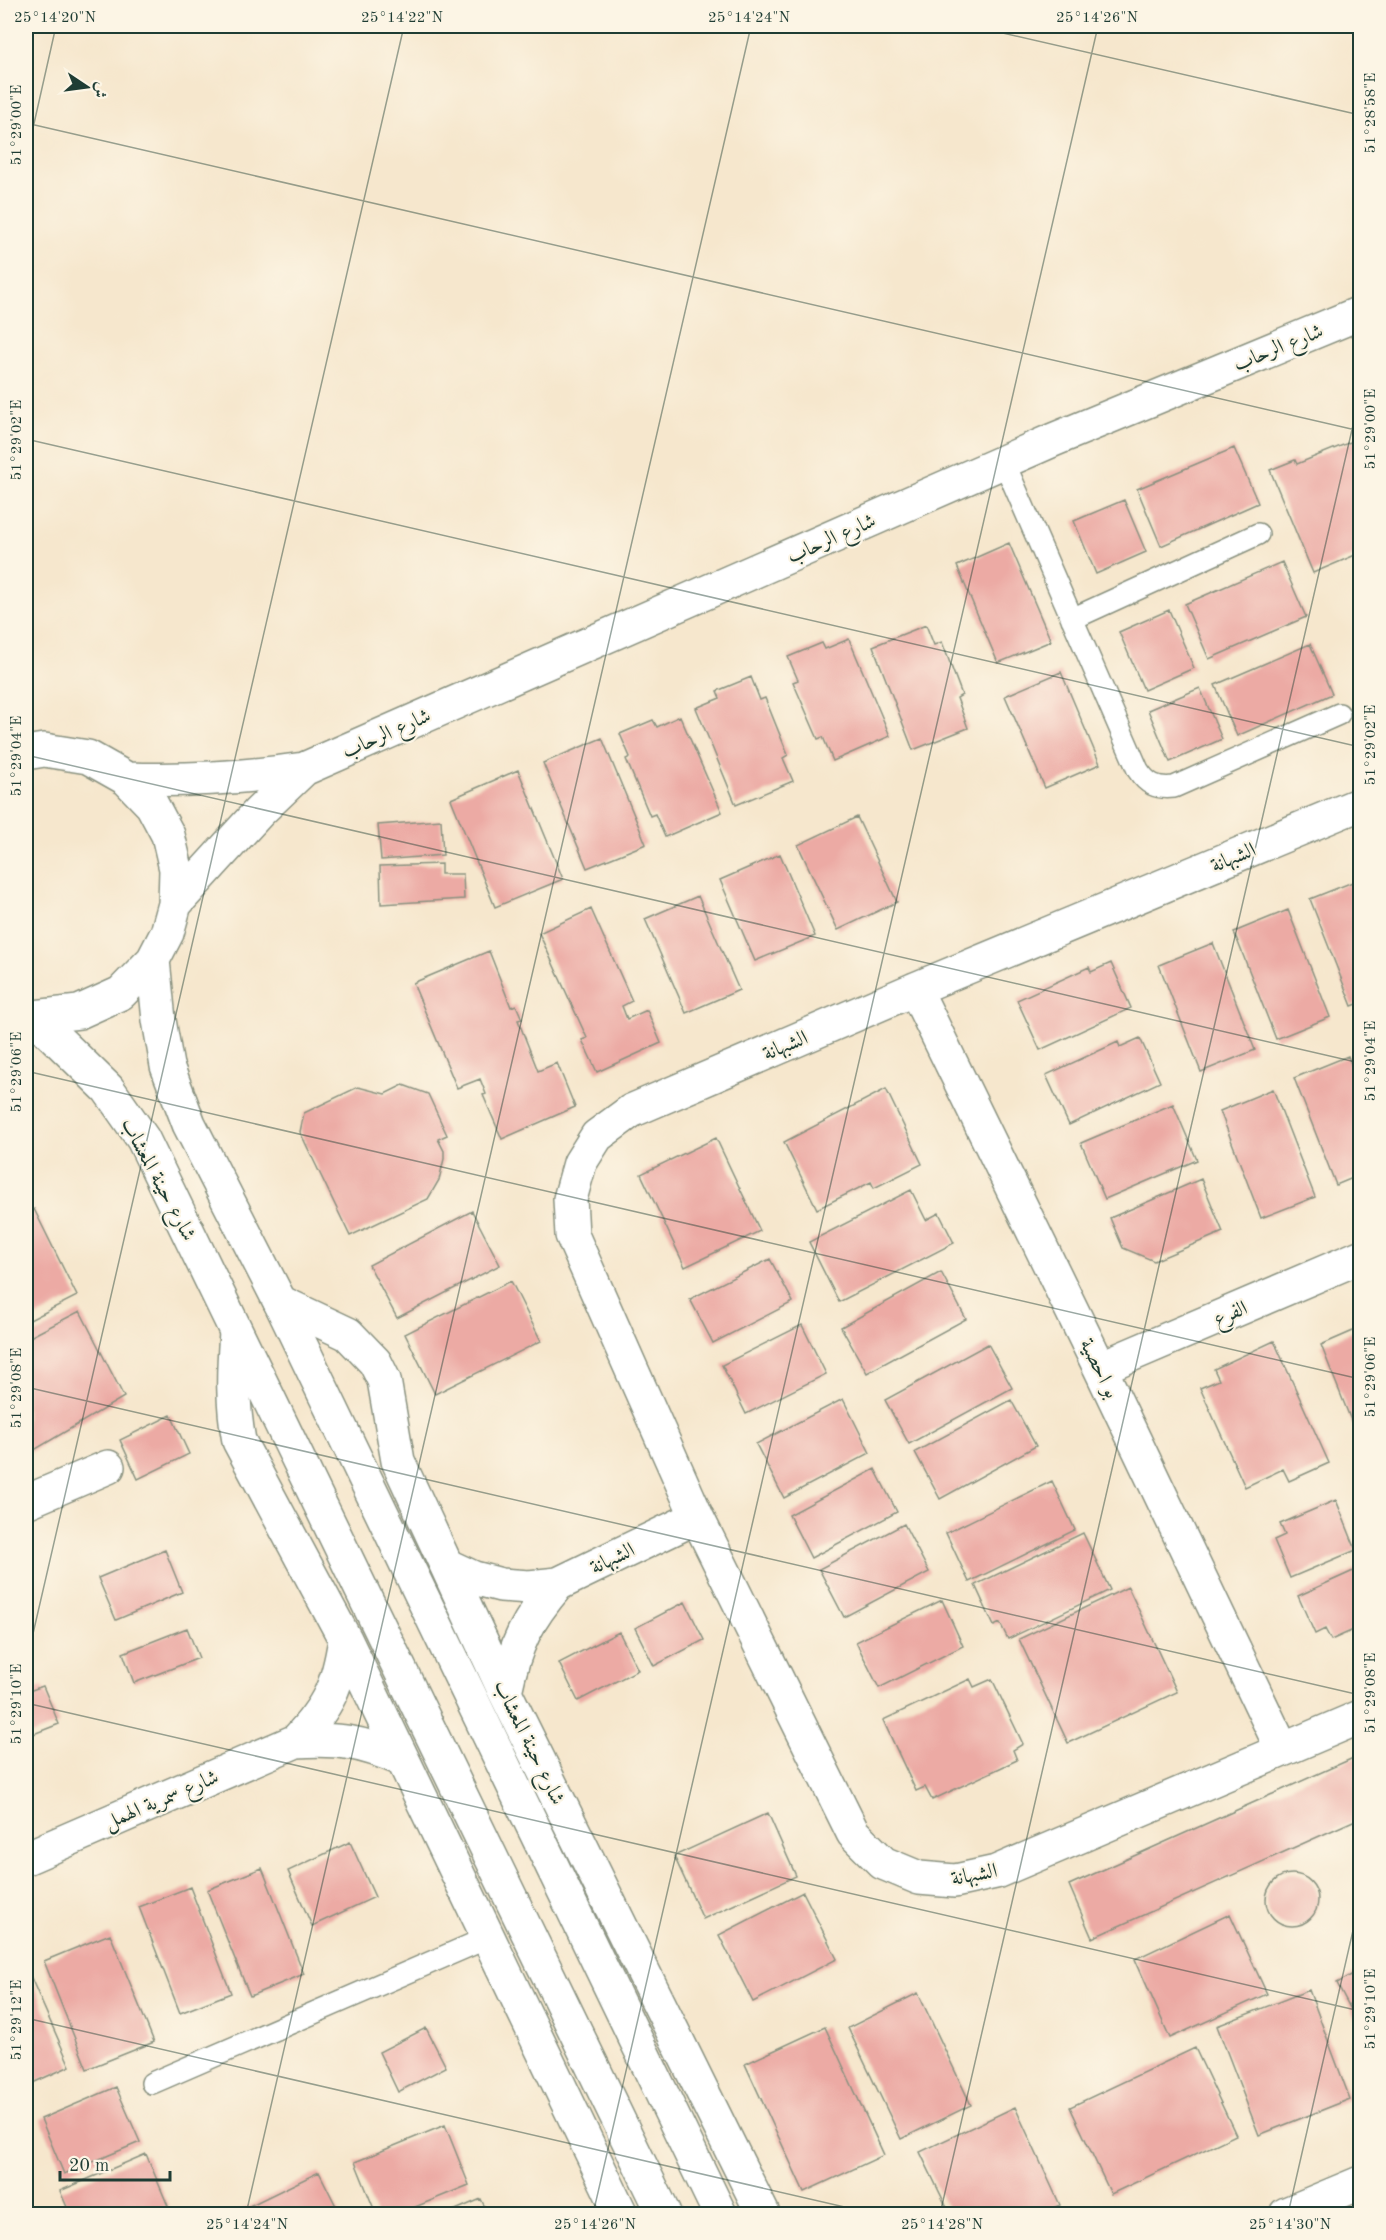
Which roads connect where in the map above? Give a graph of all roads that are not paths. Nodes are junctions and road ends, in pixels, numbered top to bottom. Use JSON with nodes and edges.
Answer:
{"nodes":[{"id":1,"x":1360,"y":313,"type":"edge"},
{"id":2,"x":1004,"y":462,"type":"junction"},
{"id":3,"x":1258,"y":534,"type":"dead end"},
{"id":4,"x":1072,"y":619,"type":"junction"},
{"id":5,"x":1339,"y":714,"type":"dead end"},
{"id":6,"x":26,"y":753,"type":"edge"},
{"id":7,"x":304,"y":769,"type":"junction"},
{"id":8,"x":128,"y":779,"type":"junction"},
{"id":9,"x":1360,"y":804,"type":"edge"},
{"id":10,"x":175,"y":904,"type":"junction"},
{"id":11,"x":153,"y":960,"type":"junction"},
{"id":12,"x":915,"y":989,"type":"junction"},
{"id":13,"x":30,"y":1016,"type":"edge"},
{"id":14,"x":1360,"y":1257,"type":"edge"},
{"id":15,"x":280,"y":1302,"type":"junction"},
{"id":16,"x":236,"y":1332,"type":"junction"},
{"id":17,"x":1100,"y":1368,"type":"junction"},
{"id":18,"x":108,"y":1467,"type":"dead end"},
{"id":19,"x":26,"y":1502,"type":"edge"},
{"id":20,"x":698,"y":1517,"type":"junction"},
{"id":21,"x":448,"y":1566,"type":"junction"},
{"id":22,"x":558,"y":1584,"type":"junction"},
{"id":23,"x":345,"y":1639,"type":"junction"},
{"id":24,"x":505,"y":1692,"type":"junction"},
{"id":25,"x":1360,"y":1717,"type":"edge"},
{"id":26,"x":296,"y":1741,"type":"junction"},
{"id":27,"x":1282,"y":1749,"type":"junction"},
{"id":28,"x":401,"y":1759,"type":"junction"},
{"id":29,"x":26,"y":1858,"type":"edge"},
{"id":30,"x":487,"y":1938,"type":"junction"},
{"id":31,"x":152,"y":2083,"type":"dead end"},
{"id":32,"x":1360,"y":2183,"type":"edge"},
{"id":33,"x":621,"y":2214,"type":"edge"},
{"id":34,"x":664,"y":2214,"type":"edge"},
{"id":35,"x":720,"y":2214,"type":"edge"},
{"id":36,"x":763,"y":2214,"type":"edge"},
{"id":37,"x":1286,"y":2214,"type":"edge"}],
"edges":[{"from":1,"to":2,"type":"street","name":"شارع الرحاب"},
{"from":2,"to":4,"type":"lane"},
{"from":2,"to":7,"type":"street","name":"شارع الرحاب"},
{"from":3,"to":4,"type":"lane"},
{"from":4,"to":5,"type":"lane"},
{"from":6,"to":8,"type":"street"},
{"from":7,"to":8,"type":"street","name":"شارع الرحاب"},
{"from":7,"to":10,"type":"street","name":"شارع الرحاب"},
{"from":8,"to":10,"type":"street"},
{"from":9,"to":12,"type":"street","name":"الشبهانة"},
{"from":10,"to":11,"type":"street"},
{"from":11,"to":13,"type":"street"},
{"from":11,"to":15,"type":"street","name":"شارع حينة المعشاب"},
{"from":12,"to":17,"type":"street","name":"بو احصية"},
{"from":12,"to":20,"type":"street","name":"الشبهانة"},
{"from":13,"to":16,"type":"street","name":"شارع حينة المعشاب"},
{"from":14,"to":17,"type":"street","name":"الفرع"},
{"from":15,"to":21,"type":"street","name":"شارع حينة المعشاب"},
{"from":15,"to":35,"type":"street","name":"شارع حينة المعشاب"},
{"from":16,"to":23,"type":"street"},
{"from":16,"to":34,"type":"street","name":"شارع حينة المعشاب"},
{"from":17,"to":27,"type":"street","name":"بو احصية"},
{"from":18,"to":19,"type":"street"},
{"from":20,"to":22,"type":"street","name":"الشبهانة"},
{"from":20,"to":27,"type":"street","name":"الشبهانة"},
{"from":21,"to":22,"type":"street","name":"الشبهانة"},
{"from":21,"to":24,"type":"street","name":"شارع حينة المعشاب"},
{"from":22,"to":24,"type":"street","name":"الشبهانة"},
{"from":23,"to":26,"type":"street","name":"شارع سمرية الهمل"},
{"from":23,"to":28,"type":"street"},
{"from":24,"to":36,"type":"street","name":"شارع حينة المعشاب"},
{"from":25,"to":27,"type":"street","name":"الشبهانة"},
{"from":26,"to":28,"type":"street","name":"شارع سمرية الهمل"},
{"from":26,"to":29,"type":"street","name":"شارع سمرية الهمل"},
{"from":28,"to":30,"type":"street"},
{"from":30,"to":31,"type":"lane"},
{"from":30,"to":33,"type":"street"},
{"from":32,"to":37,"type":"street"}]}
